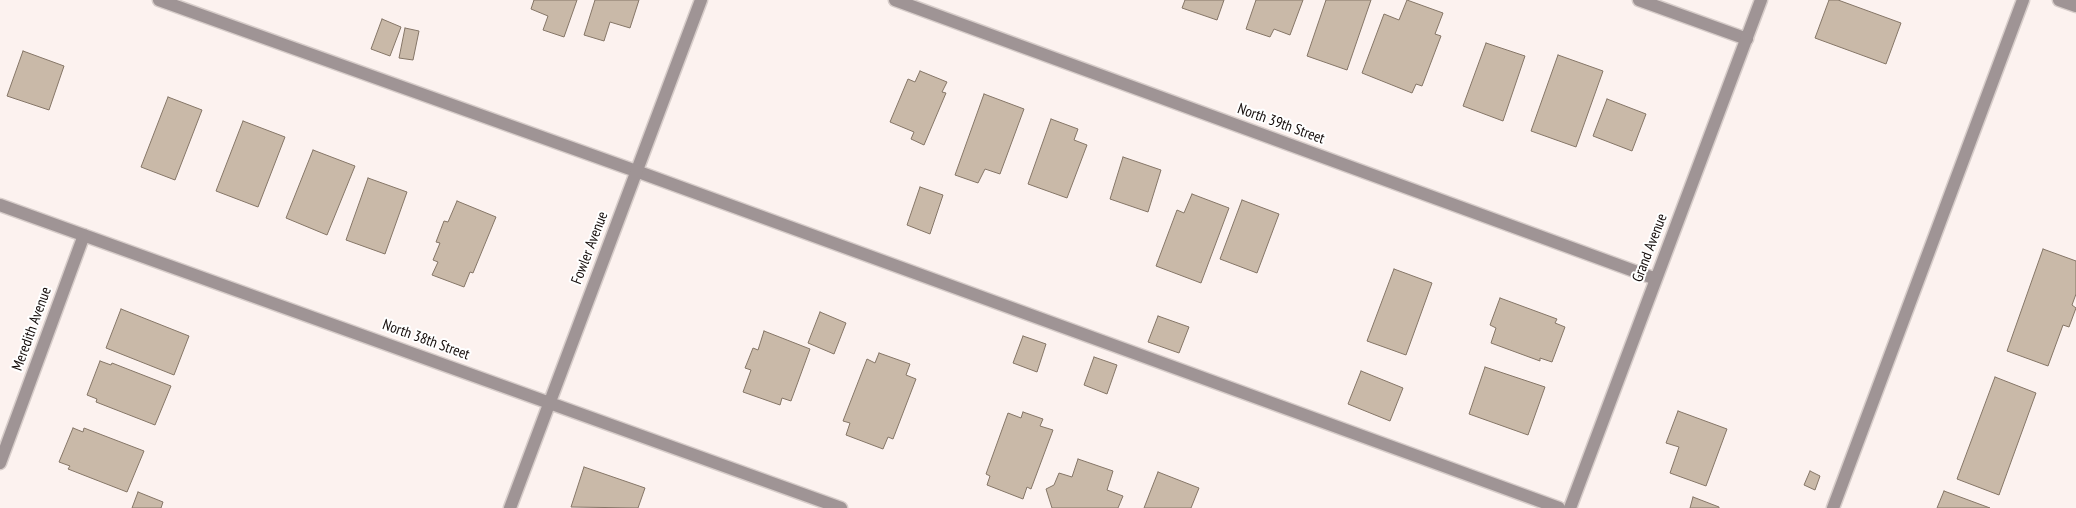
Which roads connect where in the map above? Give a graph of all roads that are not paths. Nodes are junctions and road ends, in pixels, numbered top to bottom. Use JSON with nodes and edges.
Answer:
{"nodes":[{"id":1,"x":159,"y":0,"type":"edge"},
{"id":2,"x":701,"y":0,"type":"edge"},
{"id":3,"x":894,"y":0,"type":"edge"},
{"id":4,"x":1639,"y":0,"type":"edge"},
{"id":5,"x":1761,"y":0,"type":"edge"},
{"id":6,"x":2023,"y":0,"type":"edge"},
{"id":7,"x":2059,"y":0,"type":"edge"},
{"id":8,"x":2076,"y":6,"type":"edge"},
{"id":9,"x":1746,"y":39,"type":"junction"},
{"id":10,"x":636,"y":171,"type":"junction"},
{"id":11,"x":0,"y":205,"type":"edge"},
{"id":12,"x":84,"y":235,"type":"junction"},
{"id":13,"x":1656,"y":279,"type":"junction"},
{"id":14,"x":549,"y":402,"type":"junction"},
{"id":15,"x":0,"y":463,"type":"edge"},
{"id":16,"x":510,"y":508,"type":"edge"},
{"id":17,"x":841,"y":508,"type":"edge"},
{"id":18,"x":1559,"y":508,"type":"edge"},
{"id":19,"x":1570,"y":508,"type":"edge"},
{"id":20,"x":1833,"y":508,"type":"edge"}],
"edges":[{"from":1,"to":10,"type":"street"},
{"from":2,"to":10,"type":"street","name":"Fowler Avenue"},
{"from":3,"to":13,"type":"street","name":"North 39th Street"},
{"from":4,"to":9,"type":"street"},
{"from":5,"to":9,"type":"street","name":"Grand Avenue"},
{"from":6,"to":20,"type":"street"},
{"from":7,"to":8,"type":"street"},
{"from":9,"to":13,"type":"street","name":"Grand Avenue"},
{"from":10,"to":14,"type":"street","name":"Fowler Avenue"},
{"from":10,"to":18,"type":"street"},
{"from":11,"to":12,"type":"street","name":"North 38th Street"},
{"from":12,"to":14,"type":"street","name":"North 38th Street"},
{"from":12,"to":15,"type":"street","name":"Meredith Avenue"},
{"from":13,"to":19,"type":"street","name":"Grand Avenue"},
{"from":14,"to":16,"type":"street","name":"Fowler Avenue"},
{"from":14,"to":17,"type":"street","name":"North 38th Street"}]}
